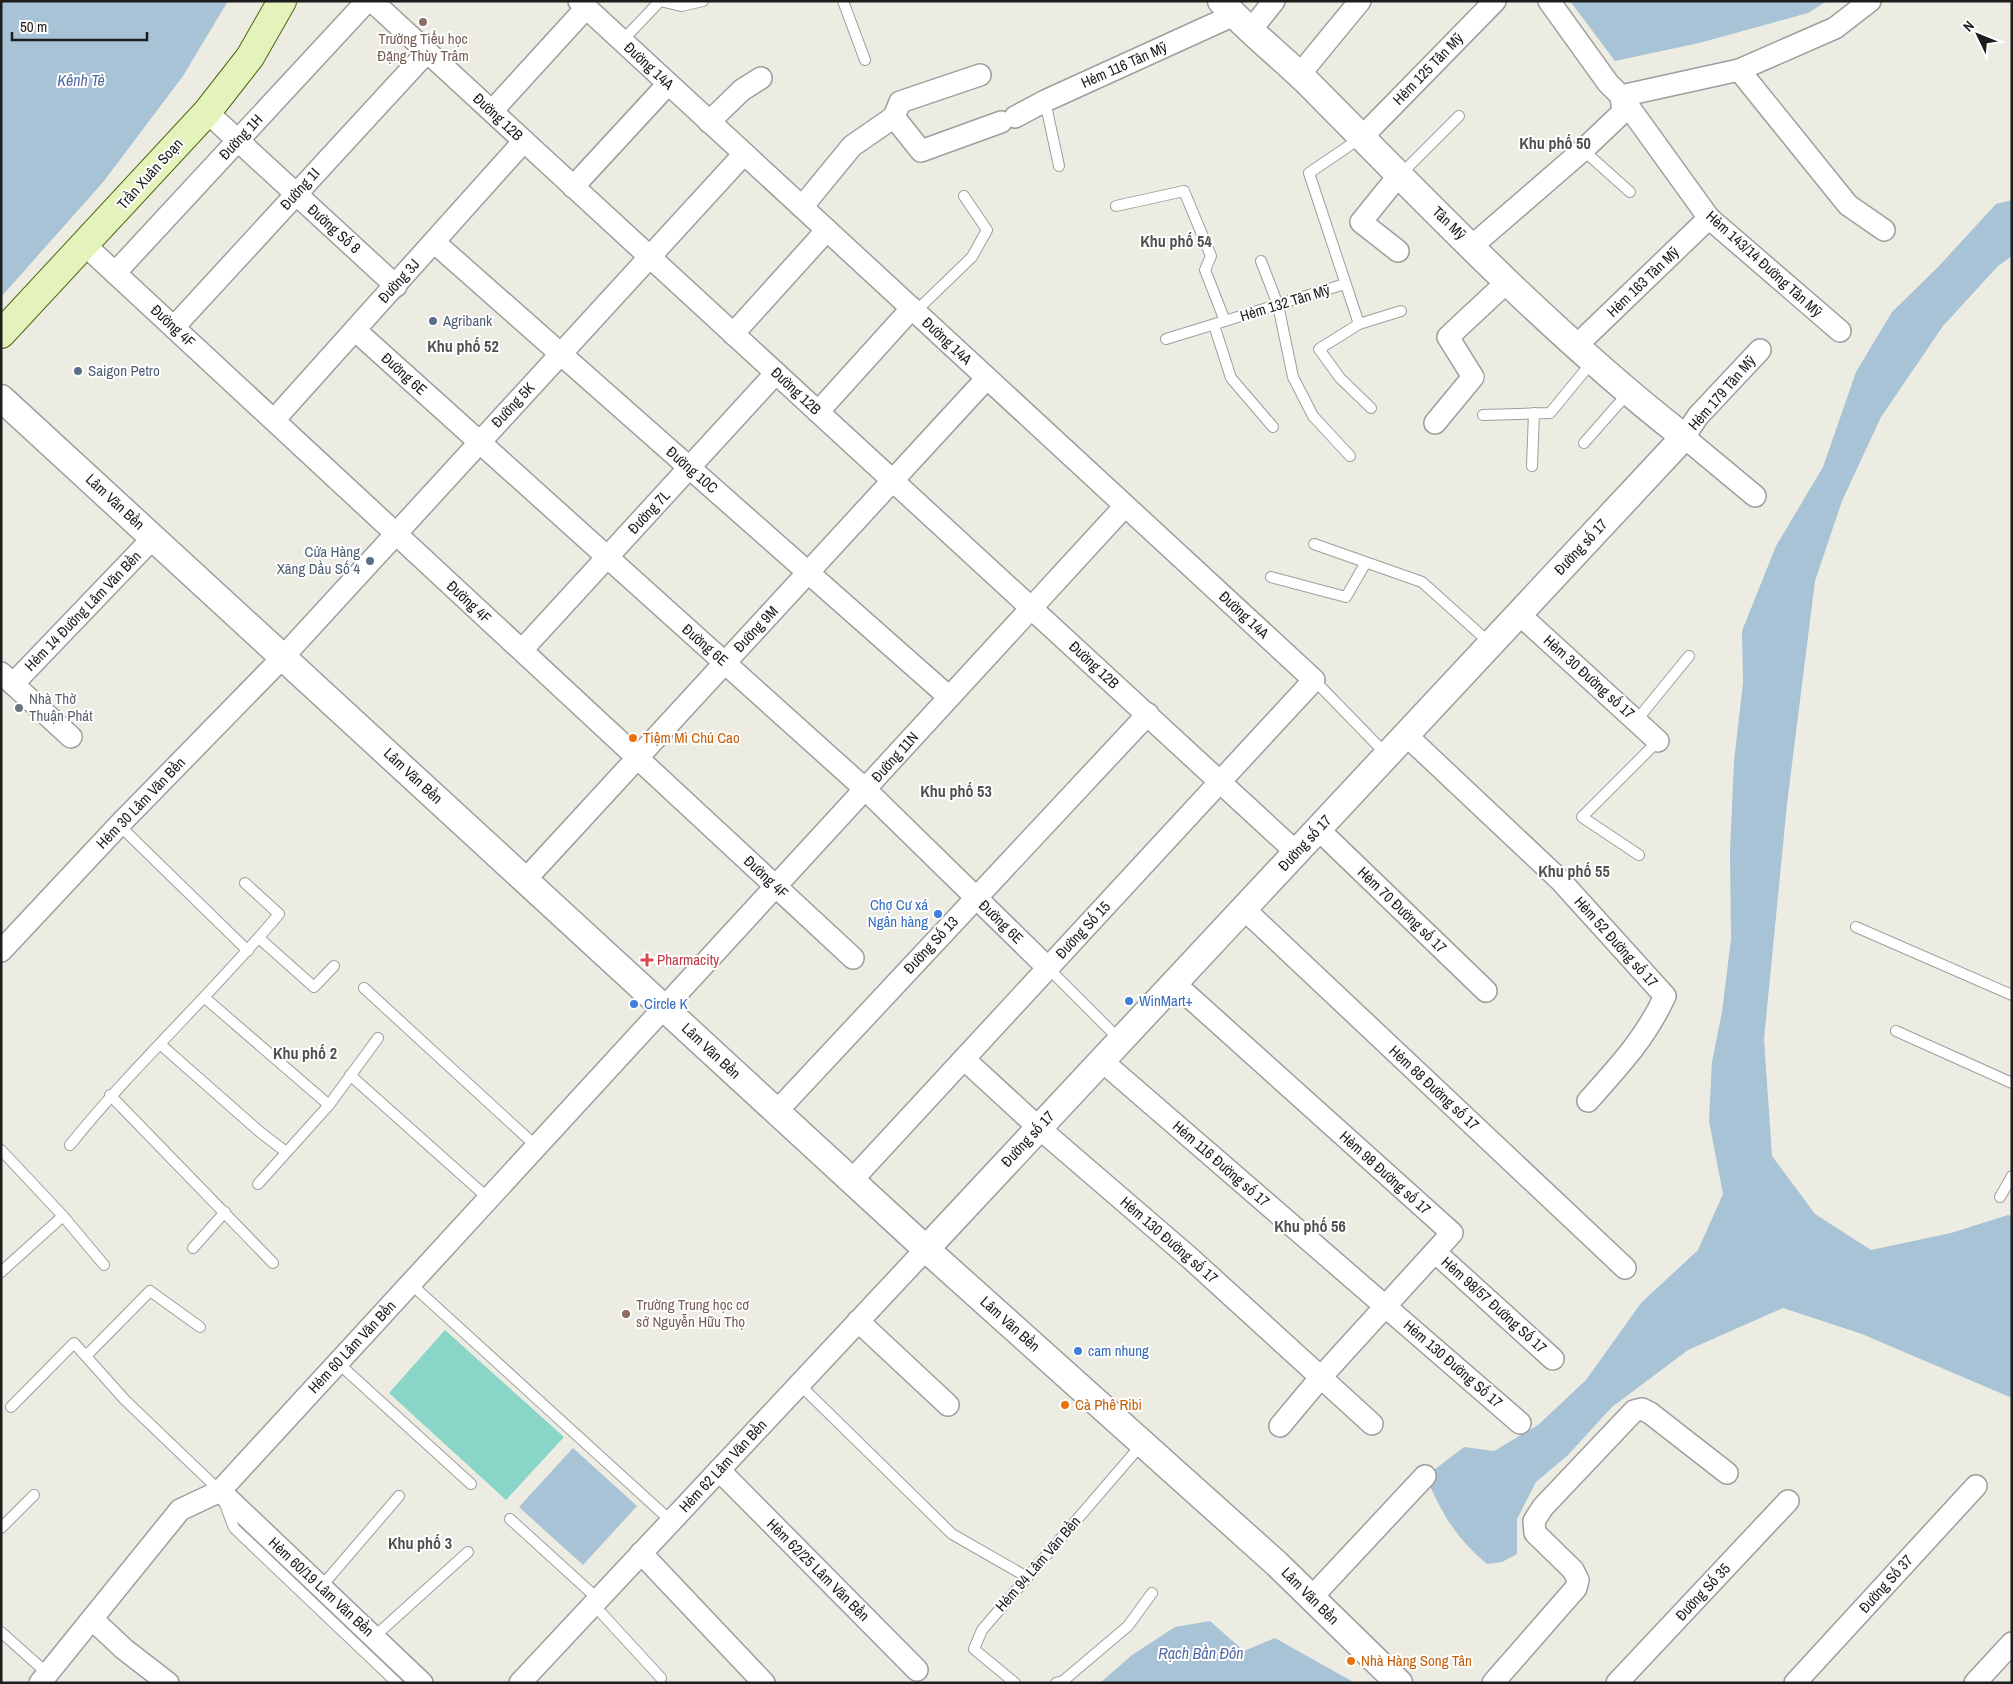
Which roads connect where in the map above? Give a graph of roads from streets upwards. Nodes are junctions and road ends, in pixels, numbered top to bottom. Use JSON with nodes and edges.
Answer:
{"nodes":[{"id":1,"x":282,"y":1,"type":"edge"},
{"id":2,"x":367,"y":1,"type":"edge"},
{"id":3,"x":372,"y":1,"type":"edge"},
{"id":4,"x":1274,"y":1,"type":"edge"},
{"id":5,"x":1360,"y":1,"type":"edge"},
{"id":6,"x":1495,"y":1,"type":"edge"},
{"id":7,"x":1549,"y":1,"type":"edge"},
{"id":8,"x":1870,"y":1,"type":"edge"},
{"id":9,"x":582,"y":5,"type":"edge"},
{"id":10,"x":1235,"y":16,"type":"edge"},
{"id":11,"x":426,"y":52,"type":"junction"},
{"id":12,"x":1739,"y":70,"type":"junction"},
{"id":13,"x":1300,"y":74,"type":"junction"},
{"id":14,"x":980,"y":75,"type":"dead end"},
{"id":15,"x":761,"y":78,"type":"dead end"},
{"id":16,"x":668,"y":84,"type":"junction"},
{"id":17,"x":1621,"y":96,"type":"junction"},
{"id":18,"x":492,"y":111,"type":"junction"},
{"id":19,"x":207,"y":112,"type":"junction"},
{"id":20,"x":894,"y":117,"type":"junction"},
{"id":21,"x":709,"y":122,"type":"junction"},
{"id":22,"x":1362,"y":137,"type":"junction"},
{"id":23,"x":238,"y":141,"type":"junction"},
{"id":24,"x":524,"y":141,"type":"junction"},
{"id":25,"x":744,"y":154,"type":"junction"},
{"id":26,"x":1400,"y":175,"type":"junction"},
{"id":27,"x":573,"y":186,"type":"junction"},
{"id":28,"x":296,"y":194,"type":"junction"},
{"id":29,"x":802,"y":207,"type":"junction"},
{"id":30,"x":1710,"y":218,"type":"junction"},
{"id":31,"x":827,"y":230,"type":"junction"},
{"id":32,"x":1884,"y":230,"type":"dead end"},
{"id":33,"x":434,"y":242,"type":"junction"},
{"id":34,"x":86,"y":246,"type":"junction"},
{"id":35,"x":1472,"y":246,"type":"junction"},
{"id":36,"x":1398,"y":251,"type":"dead end"},
{"id":37,"x":650,"y":257,"type":"junction"},
{"id":38,"x":115,"y":273,"type":"junction"},
{"id":39,"x":1508,"y":281,"type":"junction"},
{"id":40,"x":396,"y":286,"type":"junction"},
{"id":41,"x":913,"y":310,"type":"junction"},
{"id":42,"x":174,"y":327,"type":"junction"},
{"id":43,"x":355,"y":330,"type":"junction"},
{"id":44,"x":1840,"y":331,"type":"dead end"},
{"id":45,"x":1,"y":334,"type":"edge"},
{"id":46,"x":733,"y":334,"type":"junction"},
{"id":47,"x":1760,"y":350,"type":"dead end"},
{"id":48,"x":560,"y":354,"type":"junction"},
{"id":49,"x":1584,"y":354,"type":"junction"},
{"id":50,"x":776,"y":373,"type":"junction"},
{"id":51,"x":987,"y":378,"type":"junction"},
{"id":52,"x":1,"y":398,"type":"edge"},
{"id":53,"x":818,"y":412,"type":"junction"},
{"id":54,"x":274,"y":420,"type":"junction"},
{"id":55,"x":1434,"y":423,"type":"dead end"},
{"id":56,"x":1684,"y":437,"type":"junction"},
{"id":57,"x":479,"y":442,"type":"junction"},
{"id":58,"x":689,"y":468,"type":"junction"},
{"id":59,"x":893,"y":480,"type":"junction"},
{"id":60,"x":1755,"y":496,"type":"dead end"},
{"id":61,"x":1125,"y":506,"type":"junction"},
{"id":62,"x":396,"y":533,"type":"junction"},
{"id":63,"x":153,"y":538,"type":"junction"},
{"id":64,"x":606,"y":558,"type":"junction"},
{"id":65,"x":808,"y":572,"type":"junction"},
{"id":66,"x":1031,"y":608,"type":"junction"},
{"id":67,"x":1519,"y":614,"type":"junction"},
{"id":68,"x":522,"y":650,"type":"junction"},
{"id":69,"x":282,"y":657,"type":"junction"},
{"id":70,"x":725,"y":663,"type":"junction"},
{"id":71,"x":7,"y":678,"type":"edge"},
{"id":72,"x":1314,"y":680,"type":"joint"},
{"id":73,"x":949,"y":697,"type":"junction"},
{"id":74,"x":1148,"y":714,"type":"junction"},
{"id":75,"x":1406,"y":735,"type":"junction"},
{"id":76,"x":71,"y":737,"type":"dead end"},
{"id":77,"x":1658,"y":741,"type":"road end"},
{"id":78,"x":638,"y":758,"type":"junction"},
{"id":79,"x":1220,"y":781,"type":"junction"},
{"id":80,"x":865,"y":789,"type":"junction"},
{"id":81,"x":1318,"y":829,"type":"junction"},
{"id":82,"x":1296,"y":852,"type":"junction"},
{"id":83,"x":525,"y":880,"type":"junction"},
{"id":84,"x":776,"y":886,"type":"junction"},
{"id":85,"x":976,"y":898,"type":"junction"},
{"id":86,"x":1244,"y":909,"type":"junction"},
{"id":87,"x":1,"y":951,"type":"edge"},
{"id":88,"x":853,"y":958,"type":"dead end"},
{"id":89,"x":1048,"y":968,"type":"junction"},
{"id":90,"x":1174,"y":983,"type":"junction"},
{"id":91,"x":1486,"y":991,"type":"dead end"},
{"id":92,"x":664,"y":1008,"type":"junction"},
{"id":93,"x":964,"y":1059,"type":"junction"},
{"id":94,"x":1102,"y":1061,"type":"junction"},
{"id":95,"x":1588,"y":1101,"type":"dead end"},
{"id":96,"x":776,"y":1111,"type":"junction"},
{"id":97,"x":1038,"y":1128,"type":"junction"},
{"id":98,"x":852,"y":1180,"type":"junction"},
{"id":99,"x":926,"y":1249,"type":"junction"},
{"id":100,"x":1435,"y":1252,"type":"junction"},
{"id":101,"x":1625,"y":1268,"type":"dead end"},
{"id":102,"x":1385,"y":1306,"type":"junction"},
{"id":103,"x":858,"y":1321,"type":"junction"},
{"id":104,"x":1553,"y":1359,"type":"dead end"},
{"id":105,"x":1321,"y":1377,"type":"junction"},
{"id":106,"x":948,"y":1405,"type":"dead end"},
{"id":107,"x":1520,"y":1423,"type":"dead end"},
{"id":108,"x":1372,"y":1424,"type":"dead end"},
{"id":109,"x":1280,"y":1426,"type":"dead end"},
{"id":110,"x":719,"y":1470,"type":"junction"},
{"id":111,"x":1727,"y":1473,"type":"dead end"},
{"id":112,"x":1425,"y":1476,"type":"dead end"},
{"id":113,"x":1976,"y":1486,"type":"dead end"},
{"id":114,"x":220,"y":1491,"type":"junction"},
{"id":115,"x":1788,"y":1501,"type":"dead end"},
{"id":116,"x":641,"y":1553,"type":"junction"},
{"id":117,"x":1312,"y":1598,"type":"junction"},
{"id":118,"x":92,"y":1619,"type":"junction"},
{"id":119,"x":2012,"y":1643,"type":"edge"},
{"id":120,"x":917,"y":1670,"type":"dead end"},
{"id":121,"x":44,"y":1678,"type":"edge"},
{"id":122,"x":168,"y":1683,"type":"edge"},
{"id":123,"x":422,"y":1683,"type":"edge"},
{"id":124,"x":520,"y":1683,"type":"edge"},
{"id":125,"x":764,"y":1683,"type":"edge"},
{"id":126,"x":1399,"y":1683,"type":"edge"},
{"id":127,"x":1493,"y":1683,"type":"edge"},
{"id":128,"x":1617,"y":1683,"type":"edge"},
{"id":129,"x":1795,"y":1683,"type":"edge"},
{"id":130,"x":1975,"y":1683,"type":"edge"}],
"edges":[{"from":1,"to":19,"type":"main road","name":"Trần Xuân Soạn"},
{"from":2,"to":23,"type":"street","name":"Đường 1H"},
{"from":3,"to":11,"type":"street","name":"Đường 12B"},
{"from":4,"to":10,"type":"street"},
{"from":5,"to":13,"type":"street"},
{"from":6,"to":22,"type":"street","name":"Hẻm 125 Tân Mỹ"},
{"from":7,"to":17,"type":"street","name":"Hẻm 143/14 Đường Tân Mỹ"},
{"from":8,"to":12,"type":"street"},
{"from":9,"to":16,"type":"street","name":"Đường 14A"},
{"from":9,"to":18,"type":"street"},
{"from":10,"to":13,"type":"street","name":"Tân Mỹ"},
{"from":10,"to":20,"type":"street","name":"Hẻm 116 Tân Mỹ"},
{"from":11,"to":18,"type":"street","name":"Đường 12B"},
{"from":11,"to":28,"type":"street","name":"Đường 1I"},
{"from":12,"to":17,"type":"street"},
{"from":12,"to":32,"type":"street"},
{"from":13,"to":22,"type":"street","name":"Tân Mỹ"},
{"from":14,"to":20,"type":"street"},
{"from":15,"to":21,"type":"street"},
{"from":16,"to":21,"type":"street","name":"Đường 14A"},
{"from":16,"to":27,"type":"street"},
{"from":17,"to":30,"type":"street","name":"Hẻm 143/14 Đường Tân Mỹ"},
{"from":17,"to":35,"type":"street"},
{"from":18,"to":24,"type":"street","name":"Đường 12B"},
{"from":19,"to":23,"type":"street","name":"Đường Số 8"},
{"from":19,"to":34,"type":"main road","name":"Trần Xuân Soạn"},
{"from":20,"to":29,"type":"street"},
{"from":21,"to":25,"type":"street","name":"Đường 14A"},
{"from":22,"to":26,"type":"street","name":"Tân Mỹ"},
{"from":23,"to":28,"type":"street","name":"Đường Số 8"},
{"from":23,"to":38,"type":"street","name":"Đường 1H"},
{"from":24,"to":27,"type":"street","name":"Đường 12B"},
{"from":24,"to":33,"type":"street","name":"Đường 3J"},
{"from":25,"to":29,"type":"street","name":"Đường 14A"},
{"from":25,"to":37,"type":"street","name":"Đường 5K"},
{"from":26,"to":35,"type":"street","name":"Tân Mỹ"},
{"from":26,"to":36,"type":"street"},
{"from":27,"to":37,"type":"street","name":"Đường 12B"},
{"from":28,"to":40,"type":"street","name":"Đường Số 8"},
{"from":28,"to":42,"type":"street","name":"Đường 1I"},
{"from":29,"to":31,"type":"street","name":"Đường 14A"},
{"from":30,"to":44,"type":"street","name":"Hẻm 143/14 Đường Tân Mỹ"},
{"from":30,"to":49,"type":"street","name":"Hẻm 163 Tân Mỹ"},
{"from":31,"to":41,"type":"street","name":"Đường 14A"},
{"from":31,"to":46,"type":"street"},
{"from":33,"to":40,"type":"street","name":"Đường 3J"},
{"from":33,"to":48,"type":"street","name":"Đường 10C"},
{"from":34,"to":38,"type":"street","name":"Đường 4F"},
{"from":34,"to":45,"type":"main road","name":"Trần Xuân Soạn"},
{"from":35,"to":39,"type":"street","name":"Tân Mỹ"},
{"from":37,"to":46,"type":"street","name":"Đường 12B"},
{"from":37,"to":48,"type":"street","name":"Đường 5K"},
{"from":38,"to":42,"type":"street","name":"Đường 4F"},
{"from":39,"to":49,"type":"street","name":"Tân Mỹ"},
{"from":39,"to":55,"type":"street"},
{"from":40,"to":43,"type":"street","name":"Đường 3J"},
{"from":41,"to":51,"type":"street","name":"Đường 14A"},
{"from":41,"to":53,"type":"street"},
{"from":42,"to":54,"type":"street","name":"Đường 4F"},
{"from":43,"to":54,"type":"street","name":"Đường 3J"},
{"from":43,"to":57,"type":"street","name":"Đường 6E"},
{"from":46,"to":50,"type":"street","name":"Đường 12B"},
{"from":47,"to":56,"type":"street","name":"Hẻm 179 Tân Mỹ"},
{"from":48,"to":57,"type":"street","name":"Đường 5K"},
{"from":48,"to":58,"type":"street","name":"Đường 10C"},
{"from":49,"to":56,"type":"street","name":"Tân Mỹ"},
{"from":50,"to":53,"type":"street","name":"Đường 12B"},
{"from":50,"to":58,"type":"street","name":"Đường 7L"},
{"from":51,"to":59,"type":"street","name":"Đường 9M"},
{"from":51,"to":61,"type":"street","name":"Đường 14A"},
{"from":52,"to":63,"type":"street","name":"Lâm Văn Bền"},
{"from":53,"to":59,"type":"street","name":"Đường 12B"},
{"from":54,"to":62,"type":"street","name":"Đường 4F"},
{"from":56,"to":60,"type":"street"},
{"from":56,"to":67,"type":"street","name":"Đường số 17"},
{"from":57,"to":62,"type":"street","name":"Đường 5K"},
{"from":57,"to":64,"type":"street","name":"Đường 6E"},
{"from":58,"to":64,"type":"street","name":"Đường 7L"},
{"from":58,"to":65,"type":"street","name":"Đường 10C"},
{"from":59,"to":65,"type":"street","name":"Đường 9M"},
{"from":59,"to":66,"type":"street","name":"Đường 12B"},
{"from":61,"to":66,"type":"street","name":"Đường 11N"},
{"from":61,"to":72,"type":"street","name":"Đường 14A"},
{"from":62,"to":68,"type":"street","name":"Đường 4F"},
{"from":62,"to":69,"type":"street","name":"Đường 5K"},
{"from":63,"to":69,"type":"street","name":"Lâm Văn Bền"},
{"from":63,"to":71,"type":"street","name":"Hẻm 14 Đường Lâm Văn Bền"},
{"from":64,"to":68,"type":"street","name":"Đường 7L"},
{"from":64,"to":70,"type":"street","name":"Đường 6E"},
{"from":65,"to":70,"type":"street","name":"Đường 9M"},
{"from":65,"to":73,"type":"street","name":"Đường 10C"},
{"from":66,"to":73,"type":"street","name":"Đường 11N"},
{"from":66,"to":74,"type":"street","name":"Đường 12B"},
{"from":67,"to":75,"type":"street","name":"Đường số 17"},
{"from":67,"to":77,"type":"street","name":"Hẻm 30 Đường số 17"},
{"from":68,"to":78,"type":"street","name":"Đường 4F"},
{"from":69,"to":83,"type":"street","name":"Lâm Văn Bền"},
{"from":69,"to":87,"type":"street","name":"Hẻm 30 Lâm Văn Bền"},
{"from":70,"to":78,"type":"street","name":"Đường 9M"},
{"from":70,"to":80,"type":"street","name":"Đường 6E"},
{"from":71,"to":76,"type":"street"},
{"from":72,"to":79,"type":"street","name":"Đường Số 15"},
{"from":73,"to":80,"type":"street","name":"Đường 11N"},
{"from":74,"to":79,"type":"street","name":"Đường 12B"},
{"from":74,"to":85,"type":"street","name":"Đường Số 13"},
{"from":75,"to":81,"type":"street","name":"Đường số 17"},
{"from":75,"to":95,"type":"street","name":"Hẻm 52 Đường số 17"},
{"from":78,"to":83,"type":"street","name":"Đường 9M"},
{"from":78,"to":84,"type":"street","name":"Đường 4F"},
{"from":79,"to":82,"type":"street","name":"Đường 12B"},
{"from":79,"to":89,"type":"street","name":"Đường Số 15"},
{"from":80,"to":84,"type":"street","name":"Đường 11N"},
{"from":80,"to":85,"type":"street","name":"Đường 6E"},
{"from":81,"to":82,"type":"street","name":"Đường số 17"},
{"from":81,"to":91,"type":"street","name":"Hẻm 70 Đường số 17"},
{"from":82,"to":86,"type":"street","name":"Đường số 17"},
{"from":83,"to":92,"type":"street","name":"Lâm Văn Bền"},
{"from":84,"to":88,"type":"street","name":"Đường 4F"},
{"from":84,"to":92,"type":"street","name":"Đường 11N"},
{"from":85,"to":89,"type":"street","name":"Đường 6E"},
{"from":85,"to":96,"type":"street","name":"Đường Số 13"},
{"from":86,"to":90,"type":"street","name":"Đường số 17"},
{"from":86,"to":101,"type":"street","name":"Hẻm 88 Đường số 17"},
{"from":89,"to":93,"type":"street","name":"Đường Số 15"},
{"from":90,"to":94,"type":"street","name":"Đường số 17"},
{"from":90,"to":100,"type":"street","name":"Hẻm 98 Đường số 17"},
{"from":92,"to":96,"type":"street","name":"Lâm Văn Bền"},
{"from":92,"to":114,"type":"street","name":"Hẻm 60 Lâm Văn Bền"},
{"from":93,"to":97,"type":"street","name":"Hẻm 130 Đường số 17"},
{"from":93,"to":98,"type":"street","name":"Đường Số 15"},
{"from":94,"to":97,"type":"street","name":"Đường số 17"},
{"from":94,"to":102,"type":"street","name":"Hẻm 116 Đường số 17"},
{"from":96,"to":98,"type":"street","name":"Lâm Văn Bền"},
{"from":97,"to":99,"type":"street","name":"Đường số 17"},
{"from":97,"to":105,"type":"street","name":"Hẻm 130 Đường số 17"},
{"from":98,"to":99,"type":"street","name":"Lâm Văn Bền"},
{"from":99,"to":103,"type":"street","name":"Hẻm 62 Lâm Văn Bền"},
{"from":99,"to":117,"type":"street","name":"Lâm Văn Bền"},
{"from":100,"to":102,"type":"street","name":"Hẻm 98 Đường số 17"},
{"from":100,"to":104,"type":"street","name":"Hẻm 98/57 Đường Số 17"},
{"from":102,"to":105,"type":"street","name":"Hẻm 98 Đường số 17"},
{"from":102,"to":107,"type":"street","name":"Hẻm 130 Đường Số 17"},
{"from":103,"to":106,"type":"street"},
{"from":103,"to":110,"type":"street","name":"Hẻm 62 Lâm Văn Bền"},
{"from":105,"to":108,"type":"street","name":"Hẻm 130 Đường số 17"},
{"from":105,"to":109,"type":"street","name":"Hẻm 98 Đường số 17"},
{"from":110,"to":116,"type":"street","name":"Hẻm 62 Lâm Văn Bền"},
{"from":110,"to":120,"type":"street","name":"Hẻm 62/25 Lâm Văn Bền"},
{"from":111,"to":127,"type":"street"},
{"from":112,"to":117,"type":"street"},
{"from":113,"to":129,"type":"street","name":"Đường Số 37"},
{"from":114,"to":118,"type":"street","name":"Hẻm 60 Lâm Văn Bền"},
{"from":114,"to":123,"type":"street","name":"Hẻm 60/19 Lâm Văn Bền"},
{"from":115,"to":128,"type":"street","name":"Đường Số 35"},
{"from":116,"to":124,"type":"street","name":"Hẻm 62 Lâm Văn Bền"},
{"from":116,"to":125,"type":"street"},
{"from":117,"to":126,"type":"street","name":"Lâm Văn Bền"},
{"from":118,"to":121,"type":"street","name":"Hẻm 60 Lâm Văn Bền"},
{"from":118,"to":122,"type":"street"},
{"from":119,"to":130,"type":"street"}]}
